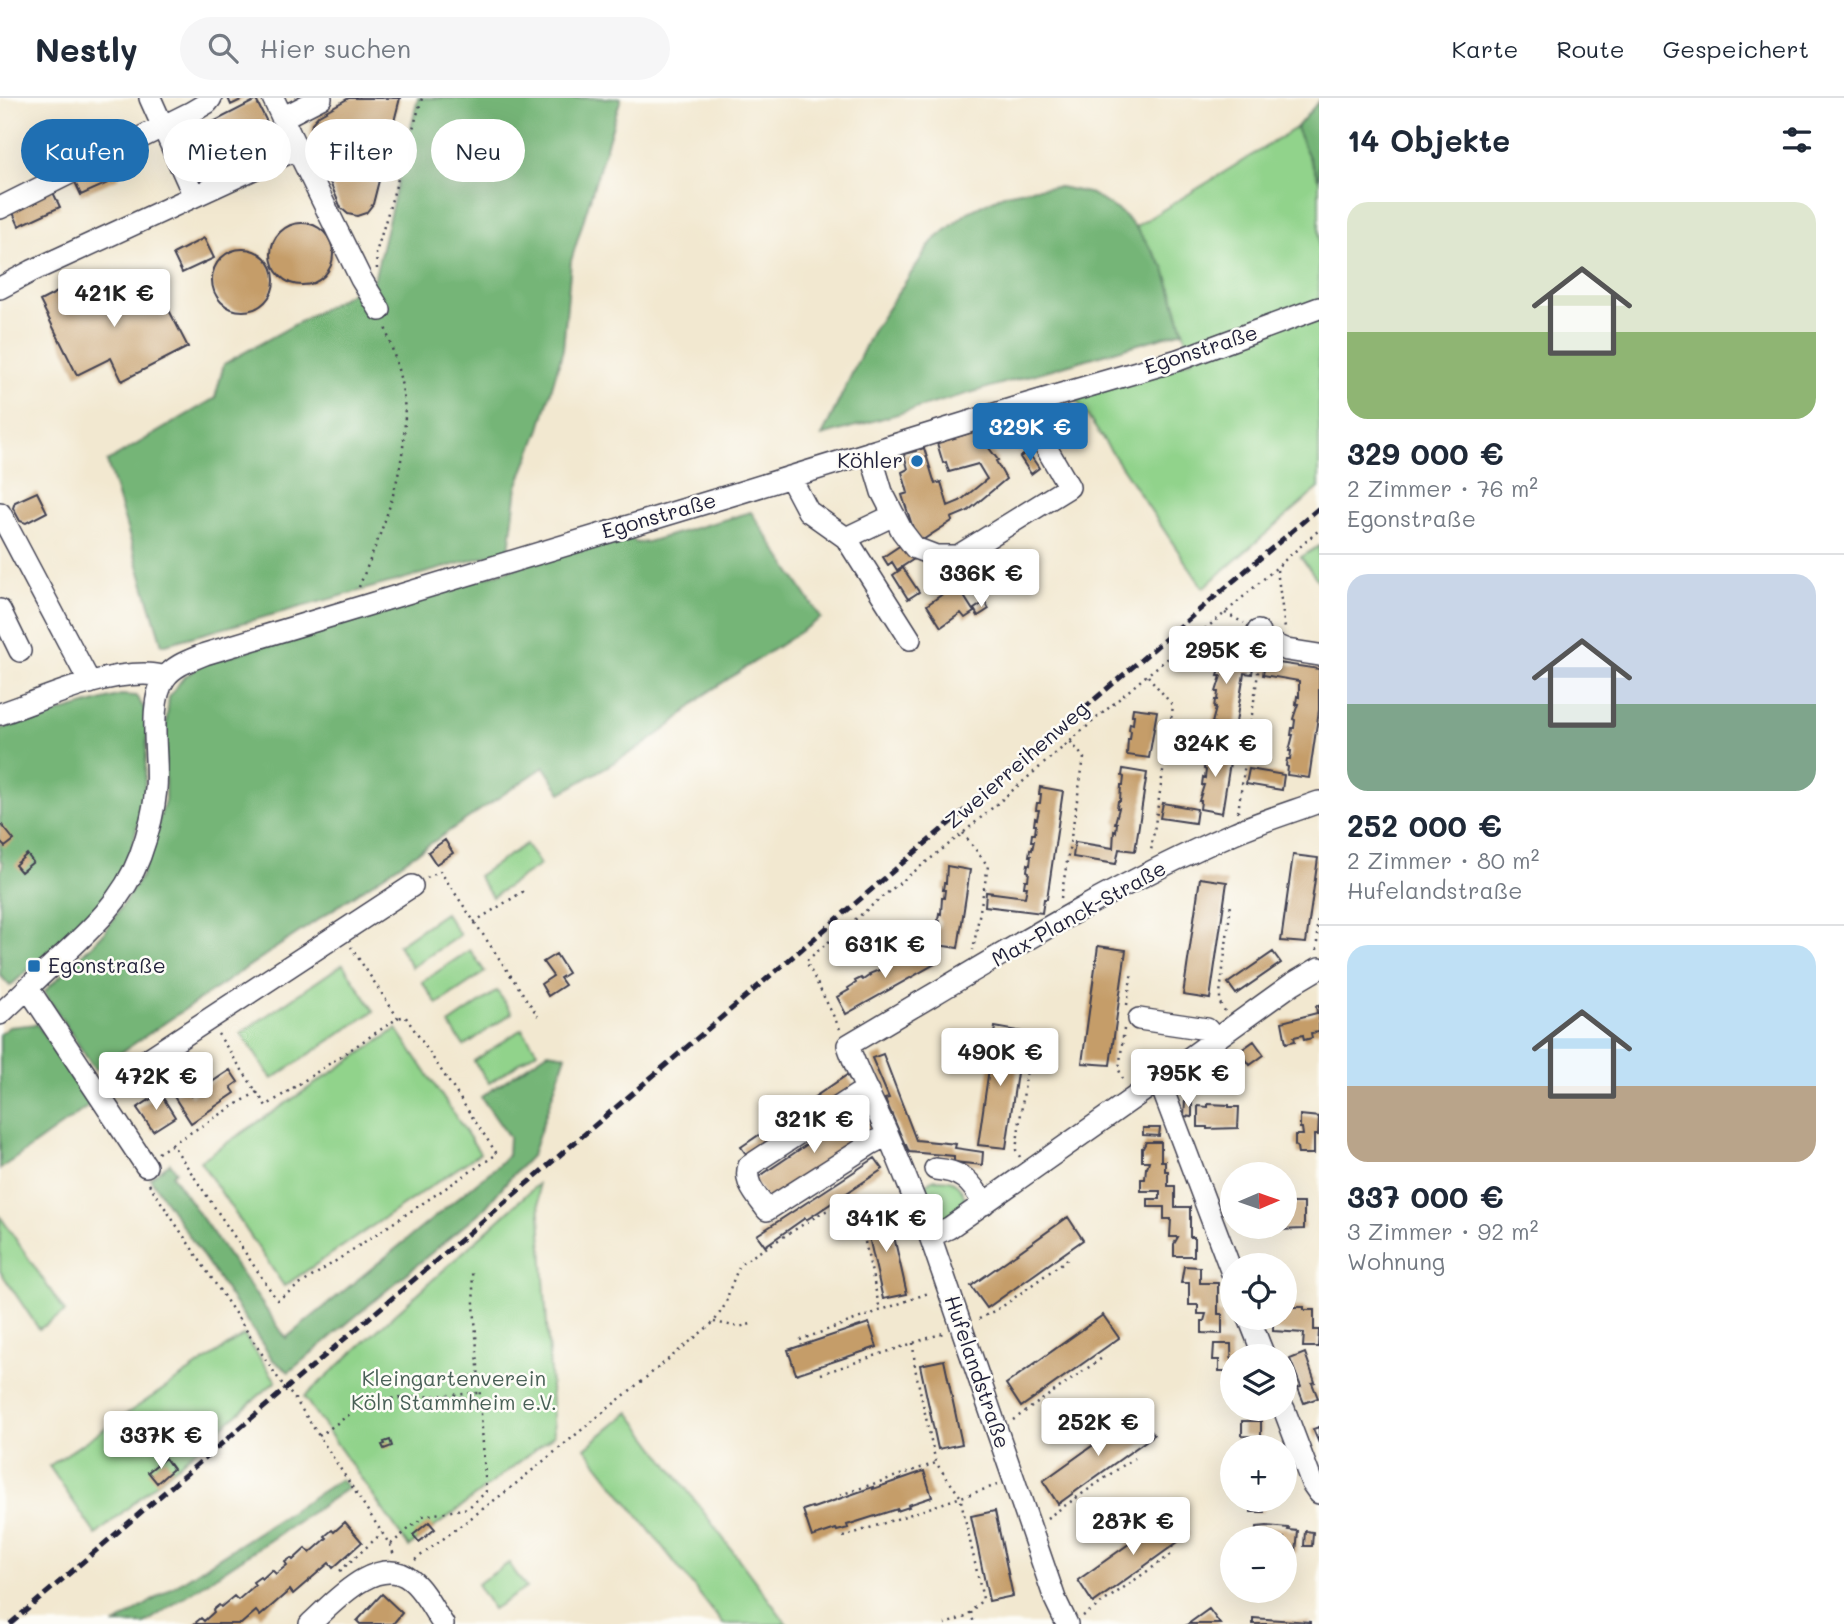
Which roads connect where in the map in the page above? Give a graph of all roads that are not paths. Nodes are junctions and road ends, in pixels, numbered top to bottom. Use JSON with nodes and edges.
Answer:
{"nodes":[{"id":1,"x":150,"y":98,"type":"edge"},
{"id":2,"x":211,"y":98,"type":"edge"},
{"id":3,"x":273,"y":98,"type":"edge"},
{"id":4,"x":321,"y":98,"type":"edge"},
{"id":5,"x":282,"y":118,"type":"junction"},
{"id":6,"x":178,"y":119,"type":"edge"},
{"id":7,"x":163,"y":126,"type":"joint"},
{"id":8,"x":297,"y":149,"type":"junction"},
{"id":9,"x":188,"y":182,"type":"edge"},
{"id":10,"x":194,"y":196,"type":"junction"},
{"id":11,"x":0,"y":208,"type":"edge"},
{"id":12,"x":0,"y":289,"type":"edge"},
{"id":13,"x":1319,"y":309,"type":"edge"},
{"id":14,"x":380,"y":310,"type":"road end"},
{"id":15,"x":1024,"y":405,"type":"junction"},
{"id":16,"x":870,"y":452,"type":"junction"},
{"id":17,"x":790,"y":477,"type":"junction"},
{"id":18,"x":0,"y":513,"type":"edge"},
{"id":19,"x":894,"y":515,"type":"junction"},
{"id":20,"x":846,"y":538,"type":"junction"},
{"id":21,"x":6,"y":542,"type":"edge"},
{"id":22,"x":0,"y":611,"type":"edge"},
{"id":23,"x":1260,"y":635,"type":"road end"},
{"id":24,"x":910,"y":639,"type":"dead end"},
{"id":25,"x":20,"y":651,"type":"dead end"},
{"id":26,"x":1319,"y":654,"type":"edge"},
{"id":27,"x":166,"y":676,"type":"junction"},
{"id":28,"x":90,"y":683,"type":"junction"},
{"id":29,"x":0,"y":714,"type":"edge"},
{"id":30,"x":1319,"y":802,"type":"edge"},
{"id":31,"x":412,"y":886,"type":"road end"},
{"id":32,"x":1318,"y":968,"type":"edge"},
{"id":33,"x":28,"y":988,"type":"junction"},
{"id":34,"x":4,"y":1003,"type":"edge"},
{"id":35,"x":1130,"y":1017,"type":"road end"},
{"id":36,"x":1216,"y":1040,"type":"junction"},
{"id":37,"x":848,"y":1045,"type":"joint"},
{"id":38,"x":1159,"y":1080,"type":"junction"},
{"id":39,"x":868,"y":1091,"type":"junction"},
{"id":40,"x":98,"y":1092,"type":"junction"},
{"id":41,"x":888,"y":1135,"type":"junction"},
{"id":42,"x":146,"y":1166,"type":"road end"},
{"id":43,"x":935,"y":1169,"type":"dead end"},
{"id":44,"x":984,"y":1204,"type":"junction"},
{"id":45,"x":930,"y":1237,"type":"junction"},
{"id":46,"x":1224,"y":1253,"type":"edge"},
{"id":47,"x":1289,"y":1421,"type":"edge"},
{"id":48,"x":1319,"y":1493,"type":"edge"},
{"id":49,"x":1075,"y":1621,"type":"edge"},
{"id":50,"x":310,"y":1624,"type":"edge"},
{"id":51,"x":443,"y":1624,"type":"edge"}],
"edges":[{"from":1,"to":7,"type":"street"},
{"from":2,"to":6,"type":"street"},
{"from":3,"to":5,"type":"street"},
{"from":4,"to":5,"type":"street"},
{"from":5,"to":8,"type":"street"},
{"from":7,"to":11,"type":"street"},
{"from":8,"to":10,"type":"street"},
{"from":8,"to":14,"type":"street"},
{"from":9,"to":10,"type":"street"},
{"from":10,"to":12,"type":"street"},
{"from":13,"to":15,"type":"street","name":"Egonstraße"},
{"from":15,"to":16,"type":"street","name":"Egonstraße"},
{"from":15,"to":19,"type":"street"},
{"from":16,"to":17,"type":"street","name":"Egonstraße"},
{"from":16,"to":19,"type":"street"},
{"from":17,"to":20,"type":"street"},
{"from":17,"to":27,"type":"street","name":"Egonstraße"},
{"from":18,"to":21,"type":"street"},
{"from":19,"to":20,"type":"street"},
{"from":20,"to":24,"type":"street"},
{"from":21,"to":28,"type":"street"},
{"from":22,"to":25,"type":"street"},
{"from":23,"to":26,"type":"street"},
{"from":27,"to":28,"type":"street"},
{"from":27,"to":33,"type":"street"},
{"from":28,"to":29,"type":"street"},
{"from":30,"to":37,"type":"street","name":"Max-Planck-Straße"},
{"from":31,"to":40,"type":"street"},
{"from":32,"to":36,"type":"street"},
{"from":33,"to":34,"type":"street"},
{"from":33,"to":40,"type":"street"},
{"from":35,"to":36,"type":"street"},
{"from":36,"to":38,"type":"street"},
{"from":37,"to":39,"type":"street","name":"Hufelandstraße"},
{"from":38,"to":44,"type":"street"},
{"from":38,"to":46,"type":"street"},
{"from":39,"to":41,"type":"street","name":"Hufelandstraße"},
{"from":39,"to":41,"type":"street"},
{"from":40,"to":42,"type":"street"},
{"from":41,"to":45,"type":"street","name":"Hufelandstraße"},
{"from":43,"to":44,"type":"street"},
{"from":44,"to":45,"type":"street"},
{"from":45,"to":49,"type":"street","name":"Hufelandstraße"},
{"from":47,"to":48,"type":"street"},
{"from":50,"to":51,"type":"street"}]}
